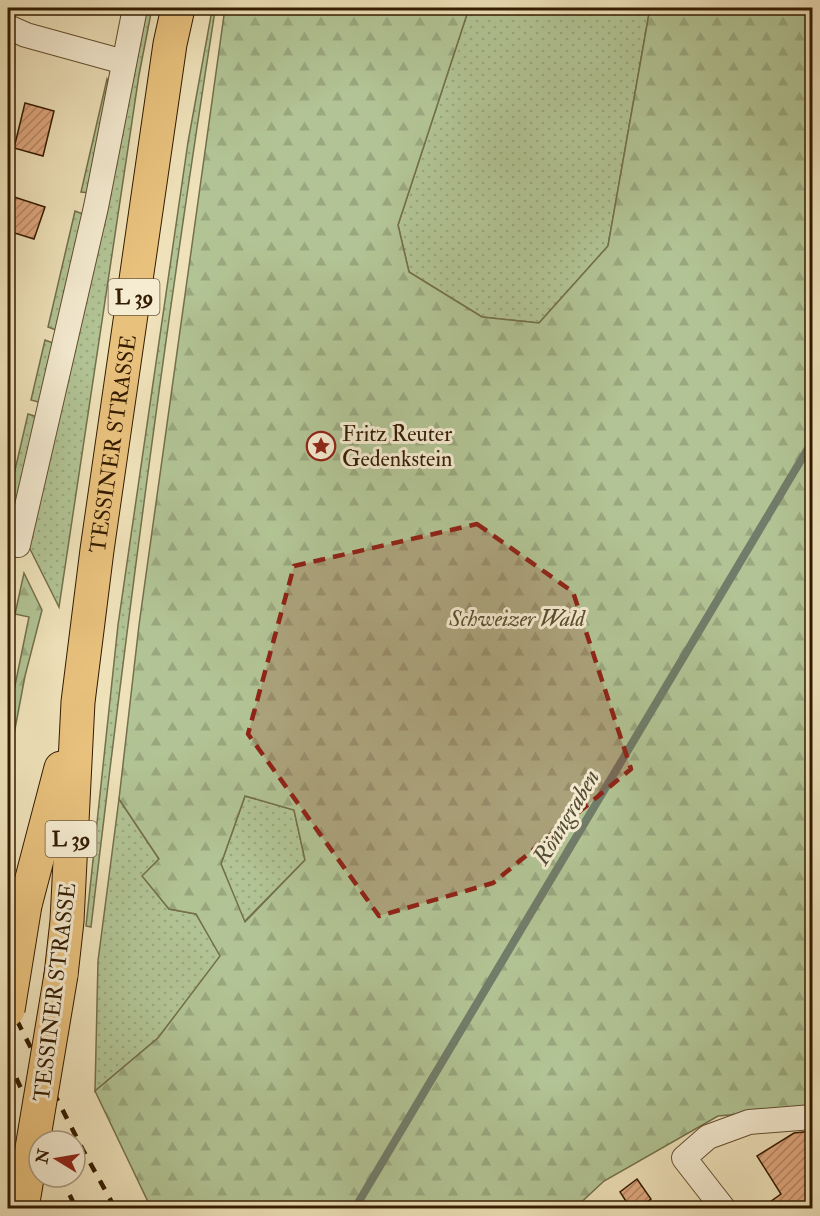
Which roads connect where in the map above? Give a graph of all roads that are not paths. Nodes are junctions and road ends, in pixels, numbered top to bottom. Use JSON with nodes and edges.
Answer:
{"nodes":[{"id":1,"x":135,"y":8,"type":"edge"},
{"id":2,"x":178,"y":8,"type":"edge"},
{"id":3,"x":8,"y":27,"type":"edge"},
{"id":4,"x":124,"y":62,"type":"junction"},
{"id":5,"x":18,"y":545,"type":"dead end"},
{"id":6,"x":78,"y":702,"type":"junction"},
{"id":7,"x":8,"y":1010,"type":"edge"},
{"id":8,"x":813,"y":1117,"type":"edge"},
{"id":9,"x":22,"y":1209,"type":"edge"},
{"id":10,"x":723,"y":1209,"type":"edge"}],
"edges":[{"from":1,"to":4,"type":"street"},
{"from":2,"to":6,"type":"main road","name":"TESSINER STRASSE","number":"L 39"},
{"from":3,"to":4,"type":"street"},
{"from":4,"to":5,"type":"street"},
{"from":6,"to":7,"type":"main road","name":"TESSINER STRASSE","number":"L 39","bridge":true},
{"from":6,"to":9,"type":"main road","name":"TESSINER STRASSE","number":"L 39","bridge":true},
{"from":8,"to":10,"type":"street"}]}
